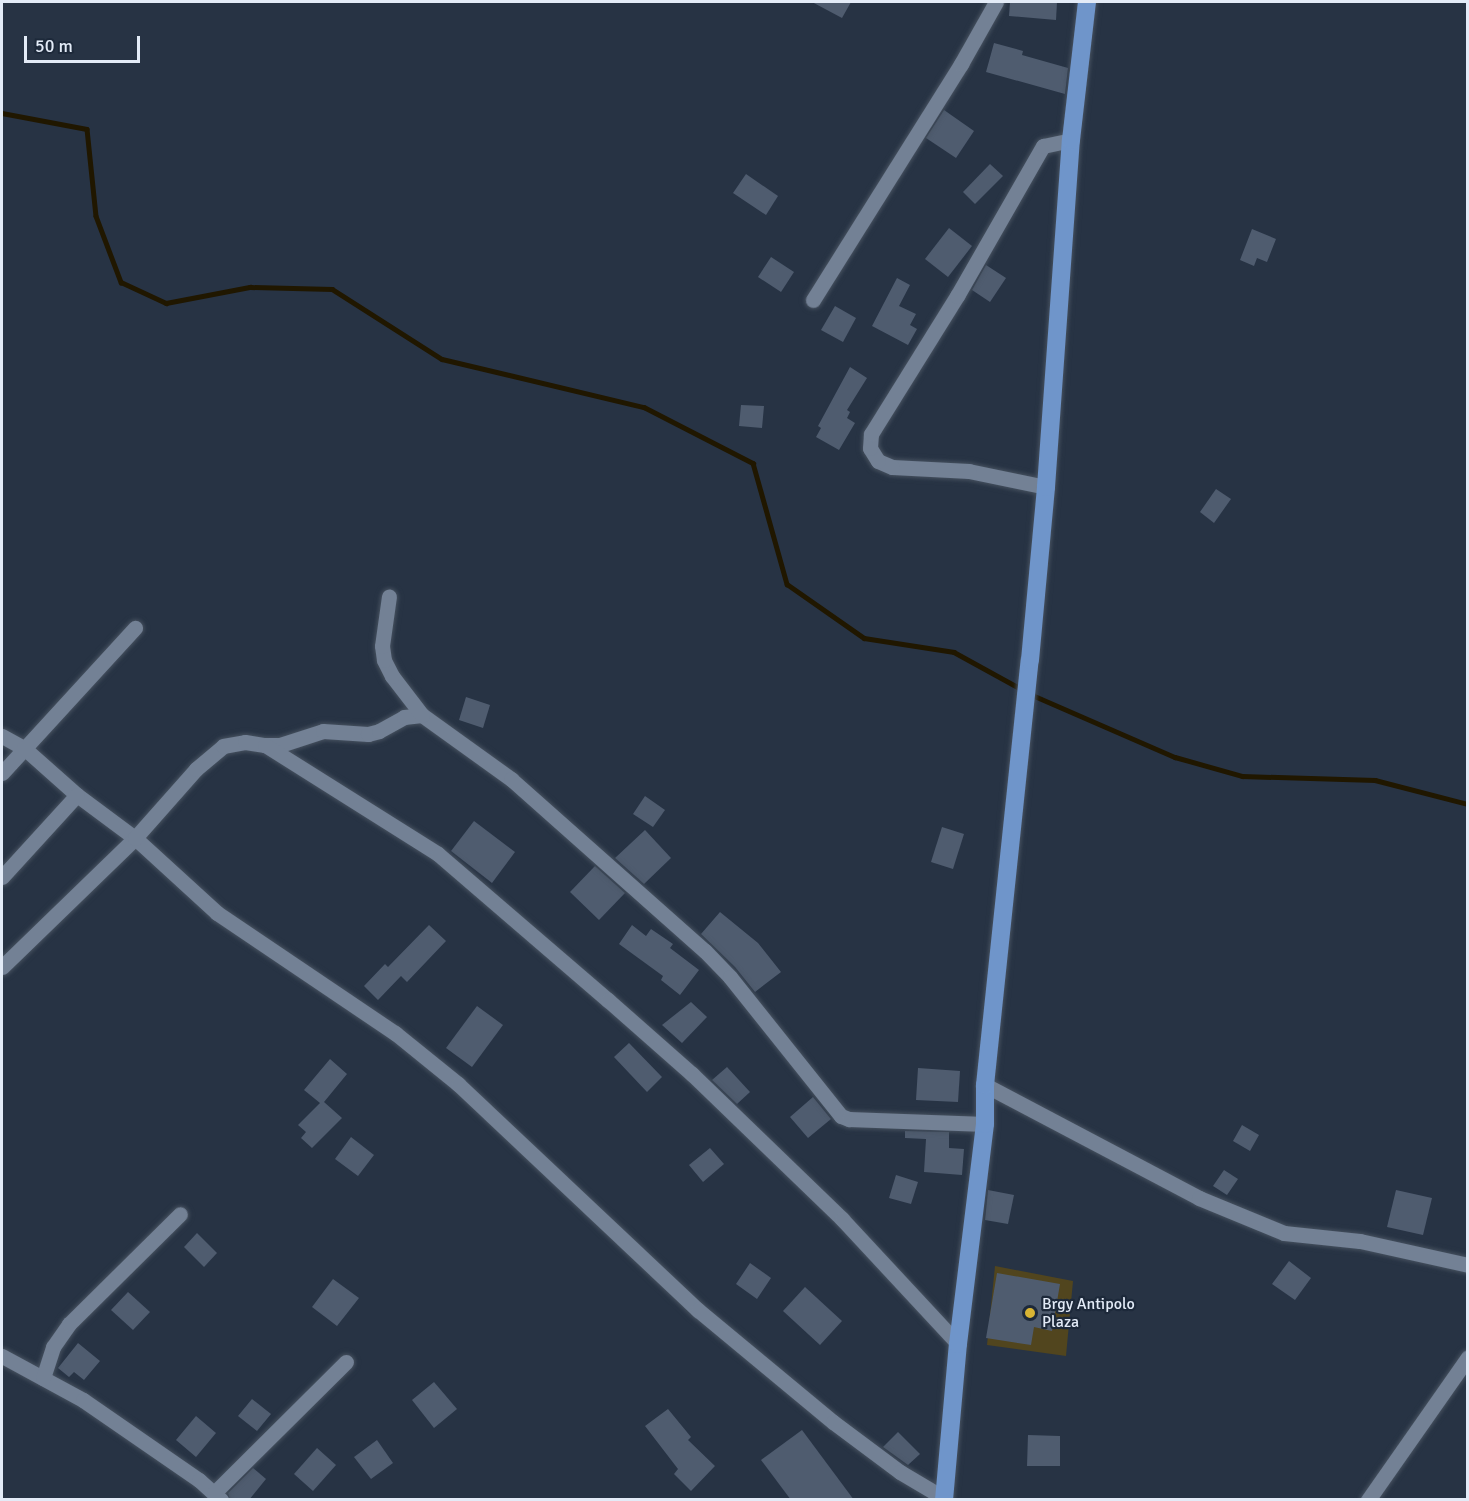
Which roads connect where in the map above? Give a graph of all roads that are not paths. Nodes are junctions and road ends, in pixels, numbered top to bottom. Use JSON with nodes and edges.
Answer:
{"nodes":[{"id":1,"x":996,"y":2,"type":"edge"},
{"id":2,"x":1087,"y":2,"type":"edge"},
{"id":3,"x":1071,"y":140,"type":"junction"},
{"id":4,"x":813,"y":300,"type":"dead end"},
{"id":5,"x":1046,"y":487,"type":"junction"},
{"id":6,"x":389,"y":596,"type":"dead end"},
{"id":7,"x":135,"y":628,"type":"dead end"},
{"id":8,"x":422,"y":714,"type":"junction"},
{"id":9,"x":2,"y":736,"type":"edge"},
{"id":10,"x":265,"y":745,"type":"junction"},
{"id":11,"x":24,"y":748,"type":"junction"},
{"id":12,"x":2,"y":773,"type":"edge"},
{"id":13,"x":77,"y":795,"type":"junction"},
{"id":14,"x":135,"y":838,"type":"junction"},
{"id":15,"x":2,"y":877,"type":"edge"},
{"id":16,"x":2,"y":967,"type":"edge"},
{"id":17,"x":986,"y":1085,"type":"junction"},
{"id":18,"x":985,"y":1124,"type":"junction"},
{"id":19,"x":180,"y":1214,"type":"dead end"},
{"id":20,"x":1467,"y":1265,"type":"edge"},
{"id":21,"x":958,"y":1344,"type":"junction"},
{"id":22,"x":2,"y":1356,"type":"edge"},
{"id":23,"x":1467,"y":1357,"type":"edge"},
{"id":24,"x":346,"y":1362,"type":"dead end"},
{"id":25,"x":43,"y":1378,"type":"junction"},
{"id":26,"x":218,"y":1496,"type":"edge"},
{"id":27,"x":944,"y":1499,"type":"edge"},
{"id":28,"x":1368,"y":1500,"type":"edge"}],
"edges":[{"from":1,"to":4,"type":"street"},
{"from":2,"to":3,"type":"main road"},
{"from":3,"to":5,"type":"main road"},
{"from":3,"to":5,"type":"street"},
{"from":5,"to":17,"type":"main road"},
{"from":6,"to":8,"type":"street"},
{"from":7,"to":11,"type":"street"},
{"from":8,"to":10,"type":"street"},
{"from":8,"to":18,"type":"street"},
{"from":9,"to":11,"type":"street"},
{"from":10,"to":14,"type":"street"},
{"from":10,"to":21,"type":"street"},
{"from":11,"to":12,"type":"street"},
{"from":11,"to":13,"type":"street"},
{"from":13,"to":14,"type":"street"},
{"from":13,"to":15,"type":"street"},
{"from":14,"to":16,"type":"street"},
{"from":14,"to":27,"type":"street"},
{"from":17,"to":18,"type":"main road"},
{"from":17,"to":20,"type":"street"},
{"from":18,"to":21,"type":"main road"},
{"from":19,"to":25,"type":"street"},
{"from":21,"to":27,"type":"main road"},
{"from":22,"to":25,"type":"street"},
{"from":23,"to":28,"type":"street"},
{"from":24,"to":26,"type":"street"},
{"from":25,"to":26,"type":"street"}]}
